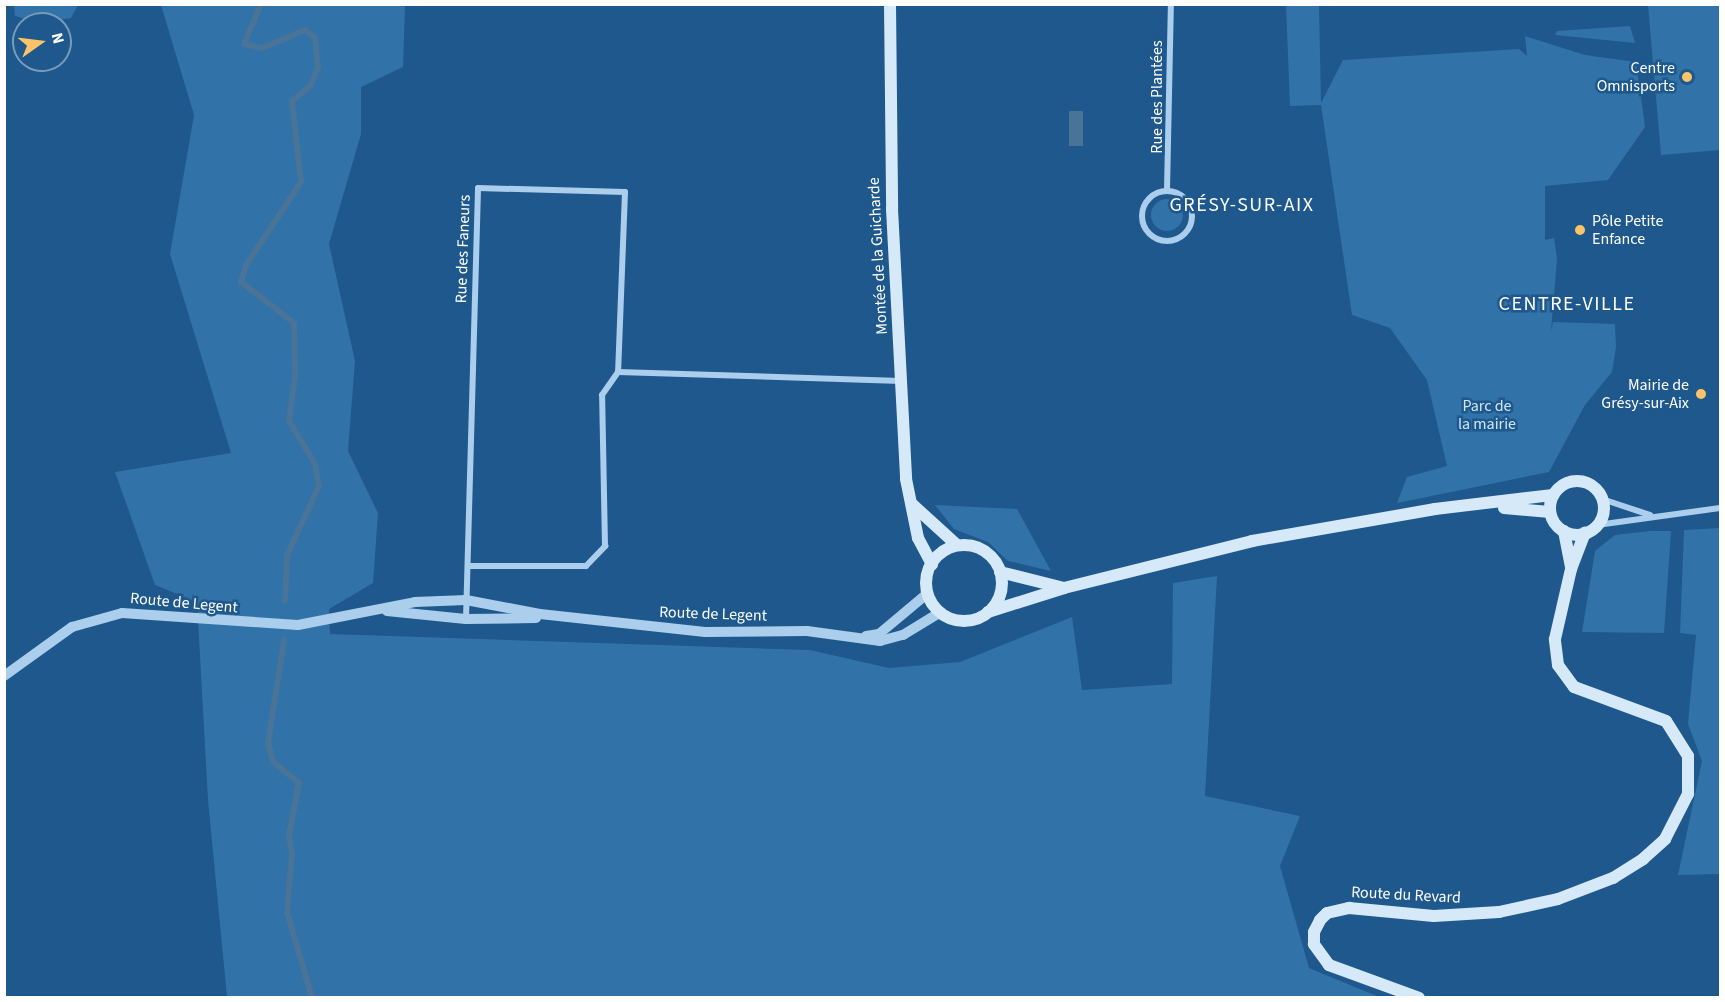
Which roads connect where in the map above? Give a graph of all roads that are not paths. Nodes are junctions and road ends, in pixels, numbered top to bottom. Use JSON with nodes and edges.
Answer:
{"nodes":[{"id":1,"x":890,"y":4,"type":"edge"},
{"id":2,"x":1171,"y":4,"type":"edge"},
{"id":3,"x":1167,"y":190,"type":"junction"},
{"id":4,"x":618,"y":372,"type":"junction"},
{"id":5,"x":901,"y":381,"type":"junction"},
{"id":6,"x":1553,"y":495,"type":"junction"},
{"id":7,"x":1602,"y":499,"type":"junction"},
{"id":8,"x":913,"y":505,"type":"junction"},
{"id":9,"x":1485,"y":506,"type":"junction"},
{"id":10,"x":1720,"y":508,"type":"edge"},
{"id":11,"x":1550,"y":512,"type":"junction"},
{"id":12,"x":1654,"y":516,"type":"junction"},
{"id":13,"x":1597,"y":525,"type":"junction"},
{"id":14,"x":1563,"y":531,"type":"junction"},
{"id":15,"x":1585,"y":533,"type":"junction"},
{"id":16,"x":957,"y":545,"type":"junction"},
{"id":17,"x":932,"y":564,"type":"junction"},
{"id":18,"x":468,"y":566,"type":"junction"},
{"id":19,"x":1571,"y":569,"type":"junction"},
{"id":20,"x":1000,"y":572,"type":"junction"},
{"id":21,"x":1064,"y":588,"type":"junction"},
{"id":22,"x":928,"y":593,"type":"junction"},
{"id":23,"x":466,"y":600,"type":"junction"},
{"id":24,"x":377,"y":610,"type":"junction"},
{"id":25,"x":988,"y":612,"type":"junction"},
{"id":26,"x":939,"y":613,"type":"junction"},
{"id":27,"x":566,"y":618,"type":"junction"},
{"id":28,"x":466,"y":619,"type":"junction"},
{"id":29,"x":860,"y":637,"type":"junction"},
{"id":30,"x":4,"y":676,"type":"edge"},
{"id":31,"x":1419,"y":998,"type":"edge"}],
"edges":[{"from":1,"to":5,"type":"main road","name":"Montée de la Guicharde"},
{"from":2,"to":3,"type":"street","name":"Rue des Plantées"},
{"from":3,"to":3,"type":"street"},
{"from":4,"to":5,"type":"street"},
{"from":4,"to":18,"type":"street"},
{"from":4,"to":18,"type":"street","name":"Rue des Faneurs"},
{"from":5,"to":8,"type":"main road","name":"Montée de la Guicharde"},
{"from":6,"to":7,"type":"main road"},
{"from":6,"to":9,"type":"main road"},
{"from":6,"to":11,"type":"main road"},
{"from":7,"to":12,"type":"street"},
{"from":7,"to":13,"type":"main road"},
{"from":8,"to":16,"type":"main road"},
{"from":8,"to":17,"type":"main road","name":"Montée de la Guicharde"},
{"from":9,"to":11,"type":"main road"},
{"from":9,"to":21,"type":"main road"},
{"from":10,"to":12,"type":"street"},
{"from":11,"to":14,"type":"main road"},
{"from":12,"to":13,"type":"street"},
{"from":13,"to":15,"type":"main road"},
{"from":14,"to":15,"type":"main road"},
{"from":14,"to":19,"type":"main road","name":"Route du Revard"},
{"from":15,"to":19,"type":"main road","name":"Route du Revard"},
{"from":16,"to":17,"type":"main road"},
{"from":16,"to":20,"type":"main road"},
{"from":17,"to":22,"type":"main road"},
{"from":18,"to":23,"type":"street","name":"Rue des Faneurs"},
{"from":19,"to":31,"type":"main road","name":"Route du Revard"},
{"from":20,"to":21,"type":"main road"},
{"from":20,"to":25,"type":"main road"},
{"from":21,"to":25,"type":"main road"},
{"from":22,"to":26,"type":"main road"},
{"from":22,"to":29,"type":"street","name":"Route de Legent"},
{"from":23,"to":24,"type":"street","name":"Route de Legent"},
{"from":23,"to":27,"type":"street","name":"Route de Legent"},
{"from":23,"to":28,"type":"street","name":"Rue des Faneurs"},
{"from":24,"to":28,"type":"street","name":"Route de Legent"},
{"from":24,"to":30,"type":"street","name":"Route de Legent"},
{"from":25,"to":26,"type":"main road"},
{"from":26,"to":29,"type":"street","name":"Route de Legent"},
{"from":27,"to":28,"type":"street","name":"Route de Legent"},
{"from":27,"to":29,"type":"street","name":"Route de Legent"}]}
